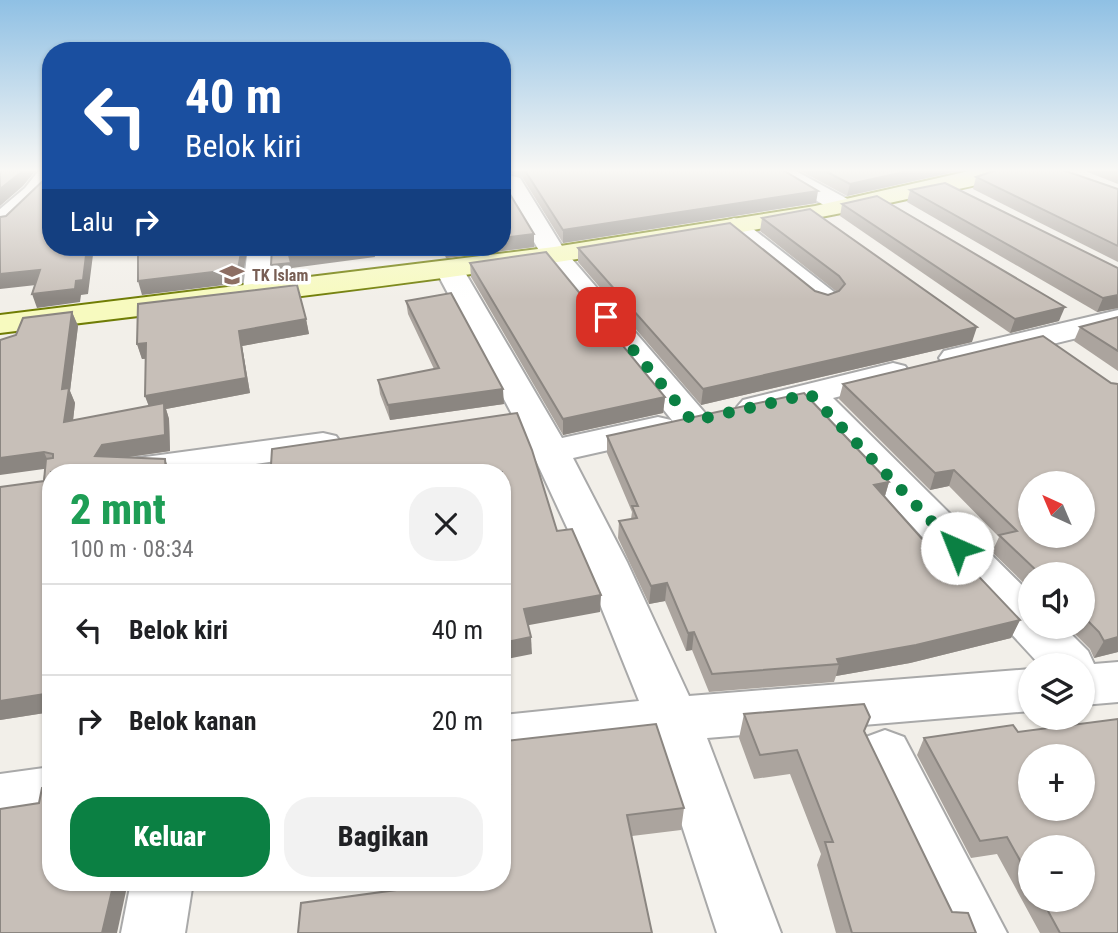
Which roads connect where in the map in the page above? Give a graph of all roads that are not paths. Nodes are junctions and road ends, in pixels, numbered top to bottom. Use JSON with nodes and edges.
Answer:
{"nodes":[{"id":1,"x":530,"y":213,"type":"edge"},
{"id":2,"x":815,"y":213,"type":"joint"},
{"id":3,"x":904,"y":213,"type":"edge"},
{"id":4,"x":915,"y":219,"type":"edge"},
{"id":5,"x":734,"y":226,"type":"junction"},
{"id":6,"x":848,"y":236,"type":"edge"},
{"id":7,"x":555,"y":255,"type":"junction"},
{"id":8,"x":260,"y":256,"type":"edge"},
{"id":9,"x":449,"y":269,"type":"junction"},
{"id":10,"x":257,"y":289,"type":"junction"},
{"id":11,"x":824,"y":298,"type":"edge"},
{"id":12,"x":1055,"y":303,"type":"edge"},
{"id":13,"x":1104,"y":321,"type":"edge"},
{"id":14,"x":969,"y":323,"type":"edge"},
{"id":15,"x":0,"y":324,"type":"edge"},
{"id":16,"x":1041,"y":336,"type":"junction"},
{"id":17,"x":1002,"y":346,"type":"junction"},
{"id":18,"x":1074,"y":359,"type":"edge"},
{"id":19,"x":810,"y":394,"type":"junction"},
{"id":20,"x":692,"y":421,"type":"junction"},
{"id":21,"x":354,"y":439,"type":"edge"},
{"id":22,"x":551,"y":452,"type":"junction"},
{"id":23,"x":179,"y":464,"type":"edge"},
{"id":24,"x":1018,"y":610,"type":"edge"},
{"id":25,"x":1047,"y":639,"type":"edge"},
{"id":26,"x":1062,"y":653,"type":"edge"},
{"id":27,"x":1018,"y":691,"type":"edge"},
{"id":28,"x":673,"y":719,"type":"junction"},
{"id":29,"x":511,"y":737,"type":"edge"},
{"id":30,"x":886,"y":754,"type":"dead end"},
{"id":31,"x":42,"y":794,"type":"edge"},
{"id":32,"x":0,"y":800,"type":"edge"},
{"id":33,"x":160,"y":891,"type":"edge"},
{"id":34,"x":153,"y":933,"type":"edge"},
{"id":35,"x":749,"y":933,"type":"edge"},
{"id":36,"x":975,"y":933,"type":"edge"}],
"edges":[{"from":1,"to":7,"type":"street"},
{"from":2,"to":5,"type":"main road"},
{"from":2,"to":6,"type":"street"},
{"from":3,"to":4,"type":"street"},
{"from":5,"to":7,"type":"main road"},
{"from":5,"to":11,"type":"street"},
{"from":7,"to":9,"type":"main road"},
{"from":7,"to":20,"type":"street"},
{"from":8,"to":10,"type":"street"},
{"from":9,"to":10,"type":"main road"},
{"from":9,"to":22,"type":"street"},
{"from":10,"to":15,"type":"main road"},
{"from":12,"to":13,"type":"street"},
{"from":13,"to":16,"type":"street"},
{"from":14,"to":17,"type":"street"},
{"from":16,"to":17,"type":"street"},
{"from":16,"to":18,"type":"street"},
{"from":17,"to":19,"type":"street"},
{"from":19,"to":20,"type":"street"},
{"from":19,"to":24,"type":"street"},
{"from":20,"to":22,"type":"street"},
{"from":21,"to":23,"type":"street"},
{"from":22,"to":28,"type":"street"},
{"from":25,"to":26,"type":"street"},
{"from":27,"to":28,"type":"street"},
{"from":28,"to":29,"type":"street"},
{"from":28,"to":35,"type":"street"},
{"from":30,"to":36,"type":"street"},
{"from":31,"to":32,"type":"street"},
{"from":33,"to":34,"type":"street"}]}
